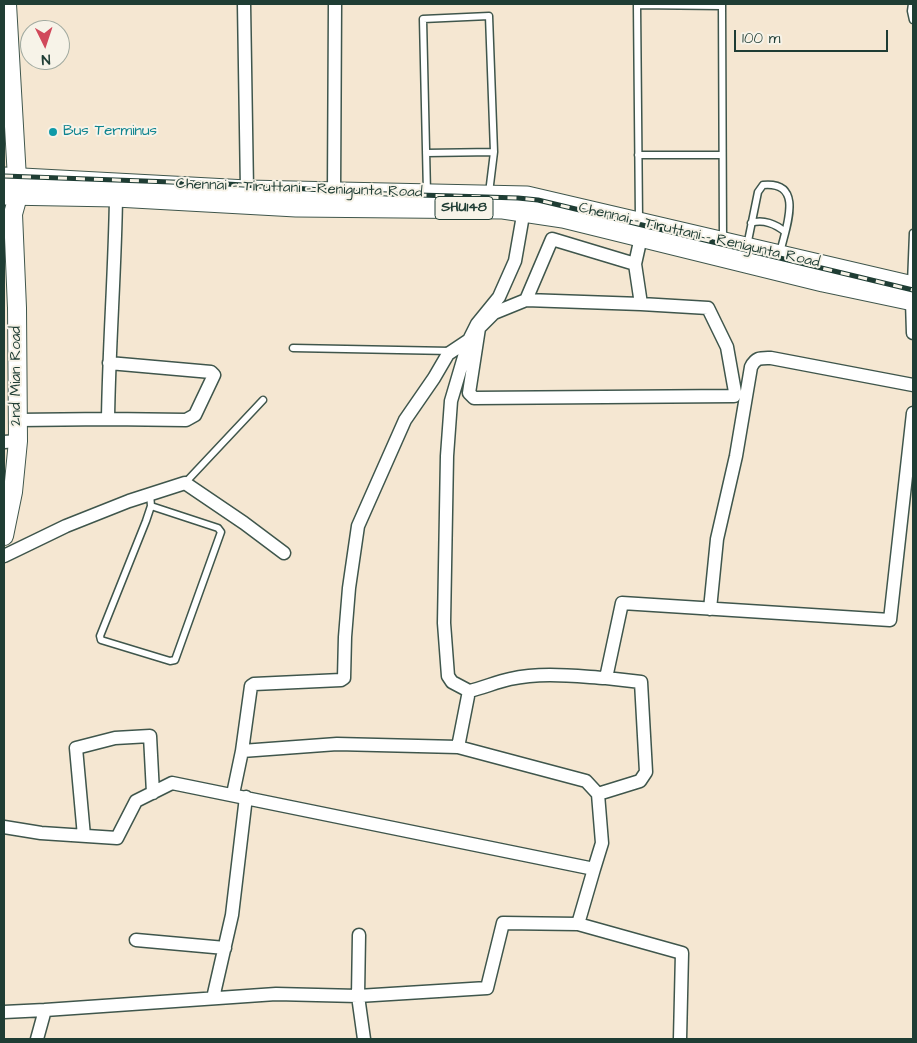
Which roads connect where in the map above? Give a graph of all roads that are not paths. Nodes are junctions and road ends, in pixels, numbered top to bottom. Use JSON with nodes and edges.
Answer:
{"nodes":[{"id":1,"x":6,"y":4,"type":"edge"},
{"id":2,"x":244,"y":4,"type":"edge"},
{"id":3,"x":336,"y":4,"type":"edge"},
{"id":4,"x":912,"y":4,"type":"edge"},
{"id":5,"x":722,"y":5,"type":"edge"},
{"id":6,"x":913,"y":20,"type":"edge"},
{"id":7,"x":7,"y":69,"type":"edge"},
{"id":8,"x":494,"y":152,"type":"junction"},
{"id":9,"x":426,"y":153,"type":"junction"},
{"id":10,"x":638,"y":155,"type":"junction"},
{"id":11,"x":722,"y":155,"type":"junction"},
{"id":12,"x":9,"y":189,"type":"edge"},
{"id":13,"x":247,"y":190,"type":"junction"},
{"id":14,"x":334,"y":192,"type":"junction"},
{"id":15,"x":427,"y":193,"type":"junction"},
{"id":16,"x":489,"y":195,"type":"junction"},
{"id":17,"x":116,"y":197,"type":"junction"},
{"id":18,"x":407,"y":200,"type":"junction"},
{"id":19,"x":525,"y":203,"type":"junction"},
{"id":20,"x":751,"y":223,"type":"junction"},
{"id":21,"x":640,"y":229,"type":"junction"},
{"id":22,"x":785,"y":232,"type":"junction"},
{"id":23,"x":913,"y":233,"type":"edge"},
{"id":24,"x":723,"y":242,"type":"junction"},
{"id":25,"x":747,"y":247,"type":"junction"},
{"id":26,"x":913,"y":248,"type":"edge"},
{"id":27,"x":780,"y":255,"type":"junction"},
{"id":28,"x":635,"y":264,"type":"junction"},
{"id":29,"x":912,"y":294,"type":"edge"},
{"id":30,"x":526,"y":300,"type":"junction"},
{"id":31,"x":641,"y":304,"type":"junction"},
{"id":32,"x":10,"y":308,"type":"edge"},
{"id":33,"x":913,"y":334,"type":"edge"},
{"id":34,"x":469,"y":340,"type":"junction"},
{"id":35,"x":292,"y":348,"type":"dead end"},
{"id":36,"x":452,"y":351,"type":"junction"},
{"id":37,"x":109,"y":363,"type":"junction"},
{"id":38,"x":913,"y":385,"type":"edge"},
{"id":39,"x":263,"y":400,"type":"dead end"},
{"id":40,"x":913,"y":413,"type":"edge"},
{"id":41,"x":108,"y":419,"type":"junction"},
{"id":42,"x":17,"y":420,"type":"junction"},
{"id":43,"x":11,"y":442,"type":"edge"},
{"id":44,"x":185,"y":483,"type":"junction"},
{"id":45,"x":151,"y":500,"type":"junction"},
{"id":46,"x":4,"y":536,"type":"edge"},
{"id":47,"x":284,"y":553,"type":"dead end"},
{"id":48,"x":4,"y":556,"type":"edge"},
{"id":49,"x":710,"y":609,"type":"junction"},
{"id":50,"x":606,"y":678,"type":"junction"},
{"id":51,"x":469,"y":691,"type":"junction"},
{"id":52,"x":458,"y":747,"type":"junction"},
{"id":53,"x":242,"y":751,"type":"junction"},
{"id":54,"x":153,"y":793,"type":"junction"},
{"id":55,"x":232,"y":794,"type":"junction"},
{"id":56,"x":598,"y":794,"type":"junction"},
{"id":57,"x":246,"y":797,"type":"junction"},
{"id":58,"x":4,"y":827,"type":"edge"},
{"id":59,"x":84,"y":836,"type":"junction"},
{"id":60,"x":594,"y":869,"type":"junction"},
{"id":61,"x":578,"y":924,"type":"junction"},
{"id":62,"x":359,"y":935,"type":"dead end"},
{"id":63,"x":136,"y":940,"type":"dead end"},
{"id":64,"x":225,"y":948,"type":"junction"},
{"id":65,"x":358,"y":996,"type":"junction"},
{"id":66,"x":213,"y":998,"type":"junction"},
{"id":67,"x":45,"y":1010,"type":"junction"},
{"id":68,"x":4,"y":1012,"type":"edge"},
{"id":69,"x":37,"y":1039,"type":"edge"},
{"id":70,"x":364,"y":1039,"type":"edge"},
{"id":71,"x":680,"y":1039,"type":"edge"}],
"edges":[{"from":1,"to":7,"type":"main road","name":"2nd Mian Road"},
{"from":2,"to":13,"type":"street"},
{"from":3,"to":14,"type":"street"},
{"from":4,"to":6,"type":"lane"},
{"from":5,"to":10,"type":"lane"},
{"from":5,"to":11,"type":"lane"},
{"from":7,"to":12,"type":"main road","name":"2nd Mian Road"},
{"from":8,"to":9,"type":"lane"},
{"from":8,"to":9,"type":"lane"},
{"from":8,"to":16,"type":"lane"},
{"from":9,"to":15,"type":"lane"},
{"from":10,"to":11,"type":"lane"},
{"from":10,"to":21,"type":"lane"},
{"from":11,"to":24,"type":"lane"},
{"from":12,"to":13,"type":"main road","name":"Chennai - Tiruttani - Renigunta Road","number":"SHU148"},
{"from":12,"to":17,"type":"main road","name":"Chennai - Tiruttani - Renigunta Road","number":"SHU148"},
{"from":12,"to":32,"type":"main road","name":"2nd Mian Road"},
{"from":13,"to":14,"type":"main road","name":"Chennai - Tiruttani - Renigunta Road","number":"SHU148"},
{"from":14,"to":18,"type":"main road","name":"Chennai - Tiruttani - Renigunta Road","number":"SHU148"},
{"from":15,"to":16,"type":"main road","name":"Chennai - Tiruttani - Renigunta Road","number":"SHU148"},
{"from":15,"to":18,"type":"main road","name":"Chennai - Tiruttani - Renigunta Road","number":"SHU148"},
{"from":16,"to":19,"type":"main road","name":"Chennai - Tiruttani - Renigunta Road","number":"SHU148"},
{"from":17,"to":18,"type":"main road","name":"Chennai - Tiruttani - Renigunta Road","number":"SHU148"},
{"from":17,"to":37,"type":"street"},
{"from":18,"to":19,"type":"main road","name":"Chennai - Tiruttani - Renigunta Road","number":"SHU148"},
{"from":19,"to":21,"type":"main road","name":"Chennai - Tiruttani - Renigunta Road","number":"SHU148"},
{"from":19,"to":34,"type":"street"},
{"from":20,"to":22,"type":"lane"},
{"from":20,"to":22,"type":"lane"},
{"from":20,"to":25,"type":"lane"},
{"from":21,"to":24,"type":"main road","name":"Chennai - Tiruttani - Renigunta Road","number":"SHU148"},
{"from":21,"to":28,"type":"street"},
{"from":21,"to":29,"type":"main road","name":"Chennai - Tiruttani - Renigunta Road","number":"SHU148"},
{"from":22,"to":27,"type":"lane"},
{"from":23,"to":26,"type":"lane"},
{"from":24,"to":25,"type":"main road","name":"Chennai - Tiruttani - Renigunta Road","number":"SHU148"},
{"from":25,"to":27,"type":"main road","name":"Chennai - Tiruttani - Renigunta Road","number":"SHU148"},
{"from":26,"to":29,"type":"lane"},
{"from":27,"to":29,"type":"main road","name":"Chennai - Tiruttani - Renigunta Road","number":"SHU148"},
{"from":28,"to":30,"type":"street"},
{"from":28,"to":31,"type":"street"},
{"from":29,"to":33,"type":"street"},
{"from":30,"to":31,"type":"street"},
{"from":30,"to":31,"type":"street"},
{"from":32,"to":42,"type":"main road","name":"2nd Mian Road"},
{"from":34,"to":36,"type":"street"},
{"from":34,"to":51,"type":"street"},
{"from":35,"to":36,"type":"lane"},
{"from":36,"to":53,"type":"street"},
{"from":37,"to":41,"type":"street"},
{"from":37,"to":41,"type":"street"},
{"from":38,"to":49,"type":"street"},
{"from":39,"to":44,"type":"lane"},
{"from":40,"to":49,"type":"street"},
{"from":41,"to":42,"type":"street"},
{"from":42,"to":43,"type":"main road","name":"2nd Mian Road"},
{"from":43,"to":46,"type":"main road","name":"2nd Mian Road"},
{"from":44,"to":45,"type":"street"},
{"from":44,"to":47,"type":"street"},
{"from":45,"to":45,"type":"lane"},
{"from":45,"to":48,"type":"street"},
{"from":49,"to":50,"type":"street"},
{"from":50,"to":51,"type":"street"},
{"from":50,"to":56,"type":"street"},
{"from":51,"to":52,"type":"street"},
{"from":52,"to":53,"type":"street"},
{"from":52,"to":56,"type":"street"},
{"from":53,"to":55,"type":"street"},
{"from":54,"to":55,"type":"street"},
{"from":54,"to":59,"type":"street"},
{"from":54,"to":59,"type":"street"},
{"from":55,"to":57,"type":"street"},
{"from":56,"to":60,"type":"street"},
{"from":57,"to":60,"type":"street"},
{"from":57,"to":64,"type":"street"},
{"from":58,"to":59,"type":"street"},
{"from":60,"to":61,"type":"street"},
{"from":61,"to":65,"type":"street"},
{"from":61,"to":71,"type":"street"},
{"from":62,"to":65,"type":"street"},
{"from":63,"to":64,"type":"street"},
{"from":64,"to":66,"type":"street"},
{"from":65,"to":66,"type":"street"},
{"from":65,"to":70,"type":"street"},
{"from":66,"to":67,"type":"street"},
{"from":67,"to":68,"type":"street"},
{"from":67,"to":69,"type":"street"}]}
